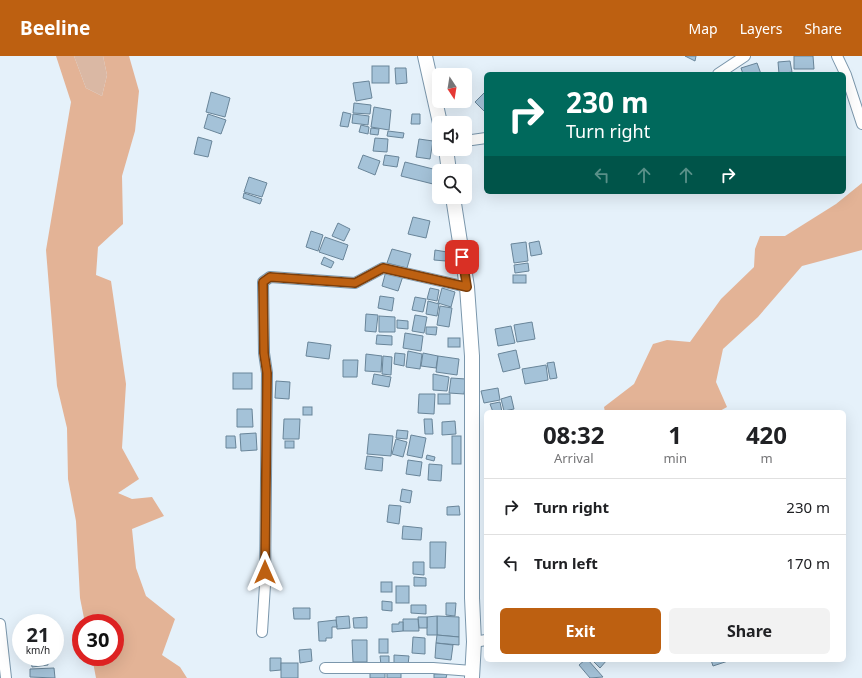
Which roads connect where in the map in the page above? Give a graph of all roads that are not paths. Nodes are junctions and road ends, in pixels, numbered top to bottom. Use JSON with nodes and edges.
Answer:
{"nodes":[{"id":1,"x":425,"y":56,"type":"edge"},
{"id":2,"x":744,"y":56,"type":"edge"},
{"id":3,"x":836,"y":56,"type":"edge"},
{"id":4,"x":721,"y":72,"type":"edge"},
{"id":5,"x":844,"y":72,"type":"edge"},
{"id":6,"x":846,"y":75,"type":"edge"},
{"id":7,"x":438,"y":116,"type":"edge"},
{"id":8,"x":862,"y":124,"type":"edge"},
{"id":9,"x":484,"y":138,"type":"edge"},
{"id":10,"x":472,"y":140,"type":"edge"},
{"id":11,"x":454,"y":204,"type":"edge"},
{"id":12,"x":467,"y":287,"type":"junction"},
{"id":13,"x":0,"y":624,"type":"edge"},
{"id":14,"x":262,"y":632,"type":"dead end"},
{"id":15,"x":480,"y":641,"type":"edge"},
{"id":16,"x":325,"y":668,"type":"dead end"},
{"id":17,"x":472,"y":674,"type":"edge"},
{"id":18,"x":6,"y":678,"type":"edge"}],
"edges":[{"from":1,"to":7,"type":"street"},
{"from":2,"to":4,"type":"street"},
{"from":3,"to":5,"type":"street"},
{"from":6,"to":8,"type":"street"},
{"from":9,"to":10,"type":"street"},
{"from":11,"to":12,"type":"street"},
{"from":12,"to":14,"type":"street"},
{"from":12,"to":15,"type":"street"},
{"from":13,"to":18,"type":"street"},
{"from":15,"to":17,"type":"street"},
{"from":16,"to":17,"type":"street"}]}
